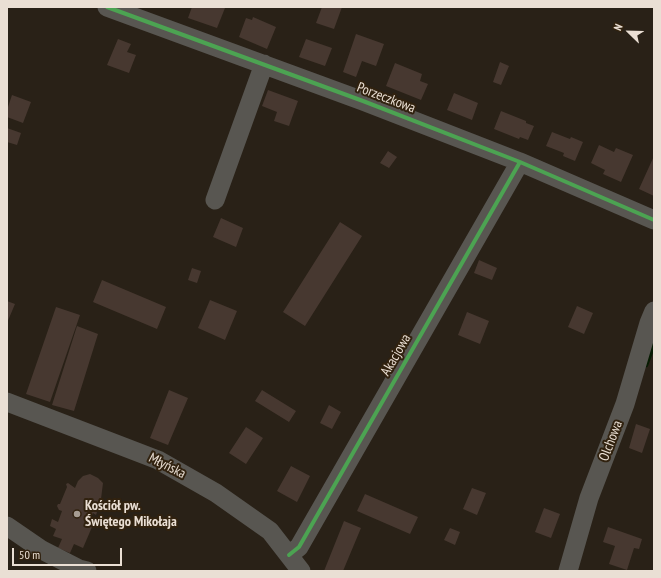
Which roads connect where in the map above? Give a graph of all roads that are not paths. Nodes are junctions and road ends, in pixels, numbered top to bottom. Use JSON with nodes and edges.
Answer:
{"nodes":[{"id":1,"x":107,"y":7,"type":"edge"},
{"id":2,"x":264,"y":64,"type":"junction"},
{"id":3,"x":520,"y":162,"type":"junction"},
{"id":4,"x":215,"y":200,"type":"dead end"},
{"id":5,"x":654,"y":220,"type":"edge"},
{"id":6,"x":654,"y":311,"type":"edge"},
{"id":7,"x":7,"y":402,"type":"edge"},
{"id":8,"x":7,"y":526,"type":"edge"},
{"id":9,"x":289,"y":555,"type":"junction"},
{"id":10,"x":87,"y":571,"type":"edge"},
{"id":11,"x":301,"y":571,"type":"edge"},
{"id":12,"x":568,"y":571,"type":"edge"}],
"edges":[{"from":1,"to":2,"type":"street","name":"Porzeczkowa"},
{"from":2,"to":3,"type":"street","name":"Porzeczkowa"},
{"from":2,"to":4,"type":"street"},
{"from":3,"to":5,"type":"street","name":"Porzeczkowa"},
{"from":3,"to":9,"type":"street","name":"Akacjowa"},
{"from":6,"to":12,"type":"street","name":"Olchowa"},
{"from":7,"to":9,"type":"street","name":"Młyńska"},
{"from":8,"to":10,"type":"street"},
{"from":9,"to":11,"type":"street","name":"Młyńska"}]}
